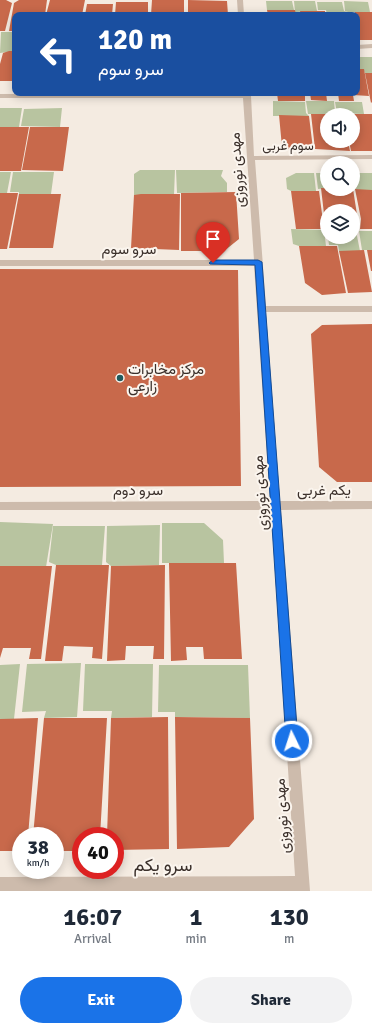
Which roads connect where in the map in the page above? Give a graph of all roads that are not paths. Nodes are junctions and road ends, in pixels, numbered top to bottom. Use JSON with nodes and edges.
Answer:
{"nodes":[{"id":1,"x":240,"y":0,"type":"edge"},
{"id":2,"x":241,"y":12,"type":"edge"},
{"id":3,"x":360,"y":46,"type":"edge"},
{"id":4,"x":372,"y":46,"type":"edge"},
{"id":5,"x":0,"y":96,"type":"edge"},
{"id":6,"x":12,"y":96,"type":"edge"},
{"id":7,"x":247,"y":96,"type":"edge"},
{"id":8,"x":372,"y":157,"type":"edge"},
{"id":9,"x":251,"y":158,"type":"junction"},
{"id":10,"x":258,"y":262,"type":"junction"},
{"id":11,"x":0,"y":263,"type":"edge"},
{"id":12,"x":262,"y":309,"type":"junction"},
{"id":13,"x":372,"y":309,"type":"edge"},
{"id":14,"x":275,"y":504,"type":"junction"},
{"id":15,"x":372,"y":505,"type":"edge"},
{"id":16,"x":0,"y":506,"type":"edge"},
{"id":17,"x":0,"y":884,"type":"edge"},
{"id":18,"x":302,"y":887,"type":"edge"}],
"edges":[{"from":1,"to":2,"type":"street"},
{"from":3,"to":4,"type":"street"},
{"from":5,"to":6,"type":"street"},
{"from":7,"to":9,"type":"street","name":"مهدی نوروزی"},
{"from":8,"to":9,"type":"street","name":"سوم غربی"},
{"from":9,"to":10,"type":"street","name":"مهدی نوروزی"},
{"from":10,"to":11,"type":"street","name":"سرو سوم"},
{"from":10,"to":12,"type":"street","name":"مهدی نوروزی"},
{"from":12,"to":13,"type":"street"},
{"from":12,"to":14,"type":"street","name":"مهدی نوروزی"},
{"from":14,"to":15,"type":"street","name":"یکم غربی"},
{"from":14,"to":16,"type":"street","name":"سرو دوم"},
{"from":14,"to":18,"type":"street","name":"مهدی نوروزی"},
{"from":17,"to":18,"type":"street","name":"سرو یکم"}]}
